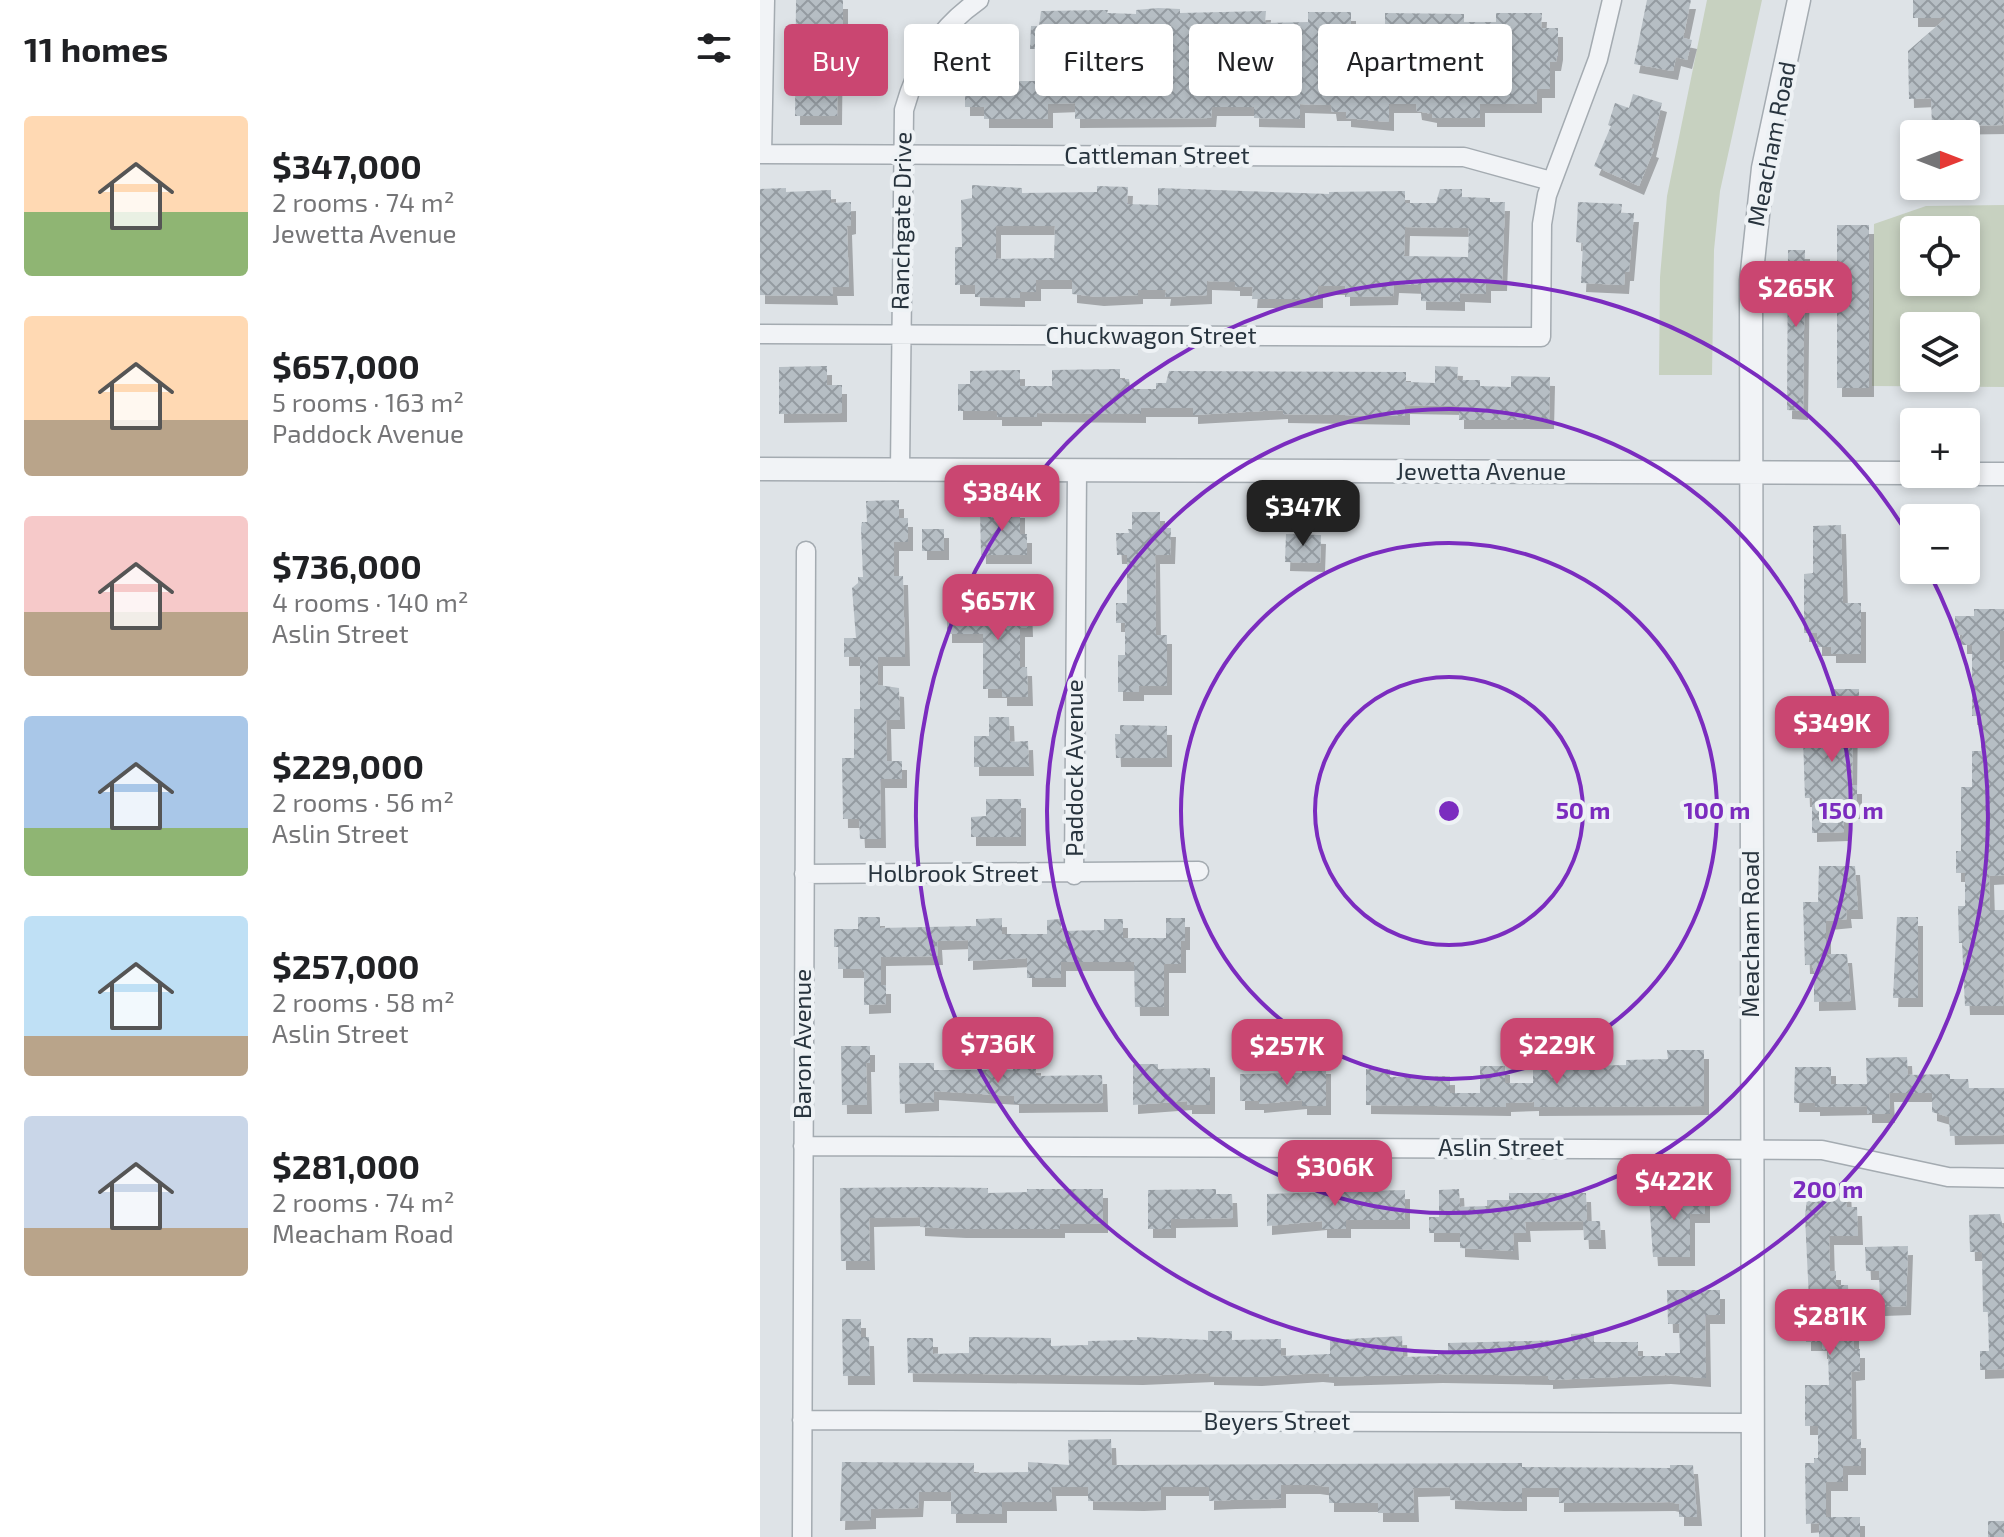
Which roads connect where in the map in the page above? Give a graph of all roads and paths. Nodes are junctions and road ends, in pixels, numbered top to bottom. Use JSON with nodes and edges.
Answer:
{"nodes":[{"id":1,"x":765,"y":0,"type":"edge"},
{"id":2,"x":979,"y":0,"type":"edge"},
{"id":3,"x":1612,"y":0,"type":"edge"},
{"id":4,"x":1799,"y":0,"type":"edge"},
{"id":5,"x":761,"y":154,"type":"edge"},
{"id":6,"x":901,"y":155,"type":"junction"},
{"id":7,"x":1551,"y":181,"type":"junction"},
{"id":8,"x":760,"y":334,"type":"edge"},
{"id":9,"x":900,"y":335,"type":"junction"},
{"id":10,"x":760,"y":469,"type":"edge"},
{"id":11,"x":900,"y":470,"type":"junction"},
{"id":12,"x":1077,"y":470,"type":"junction"},
{"id":13,"x":1749,"y":473,"type":"junction"},
{"id":14,"x":1900,"y":473,"type":"edge"},
{"id":15,"x":1980,"y":474,"type":"edge"},
{"id":16,"x":2004,"y":474,"type":"edge"},
{"id":17,"x":806,"y":551,"type":"dead end"},
{"id":18,"x":1199,"y":871,"type":"dead end"},
{"id":19,"x":804,"y":874,"type":"junction"},
{"id":20,"x":1074,"y":875,"type":"junction"},
{"id":21,"x":803,"y":1146,"type":"junction"},
{"id":22,"x":1752,"y":1149,"type":"junction"},
{"id":23,"x":2004,"y":1178,"type":"edge"},
{"id":24,"x":802,"y":1420,"type":"junction"},
{"id":25,"x":1753,"y":1423,"type":"junction"},
{"id":26,"x":802,"y":1537,"type":"edge"},
{"id":27,"x":1753,"y":1537,"type":"edge"}],
"edges":[{"from":1,"to":5,"type":"street"},
{"from":2,"to":6,"type":"street","name":"Ranchgate Drive"},
{"from":3,"to":7,"type":"street"},
{"from":4,"to":13,"type":"street","name":"Meacham Road"},
{"from":5,"to":6,"type":"street","name":"Cattleman Street"},
{"from":6,"to":7,"type":"street","name":"Cattleman Street"},
{"from":6,"to":9,"type":"street","name":"Ranchgate Drive"},
{"from":7,"to":9,"type":"street","name":"Chuckwagon Street"},
{"from":8,"to":9,"type":"street","name":"Chuckwagon Street"},
{"from":9,"to":11,"type":"street","name":"Ranchgate Drive"},
{"from":10,"to":11,"type":"street","name":"Jewetta Avenue"},
{"from":11,"to":12,"type":"street","name":"Jewetta Avenue"},
{"from":12,"to":13,"type":"street","name":"Jewetta Avenue"},
{"from":12,"to":20,"type":"street","name":"Paddock Avenue"},
{"from":13,"to":14,"type":"street","name":"Jewetta Avenue"},
{"from":13,"to":22,"type":"street","name":"Meacham Road"},
{"from":15,"to":16,"type":"street"},
{"from":17,"to":19,"type":"street","name":"Baron Avenue"},
{"from":18,"to":20,"type":"street","name":"Holbrook Street"},
{"from":19,"to":20,"type":"street","name":"Holbrook Street"},
{"from":19,"to":21,"type":"street","name":"Baron Avenue"},
{"from":21,"to":22,"type":"street","name":"Aslin Street"},
{"from":21,"to":24,"type":"street","name":"Baron Avenue"},
{"from":22,"to":23,"type":"street","name":"Aslin Street"},
{"from":22,"to":25,"type":"street","name":"Meacham Road"},
{"from":24,"to":25,"type":"street","name":"Beyers Street"},
{"from":24,"to":26,"type":"street","name":"Baron Avenue"},
{"from":25,"to":27,"type":"street","name":"Meacham Road"}]}
